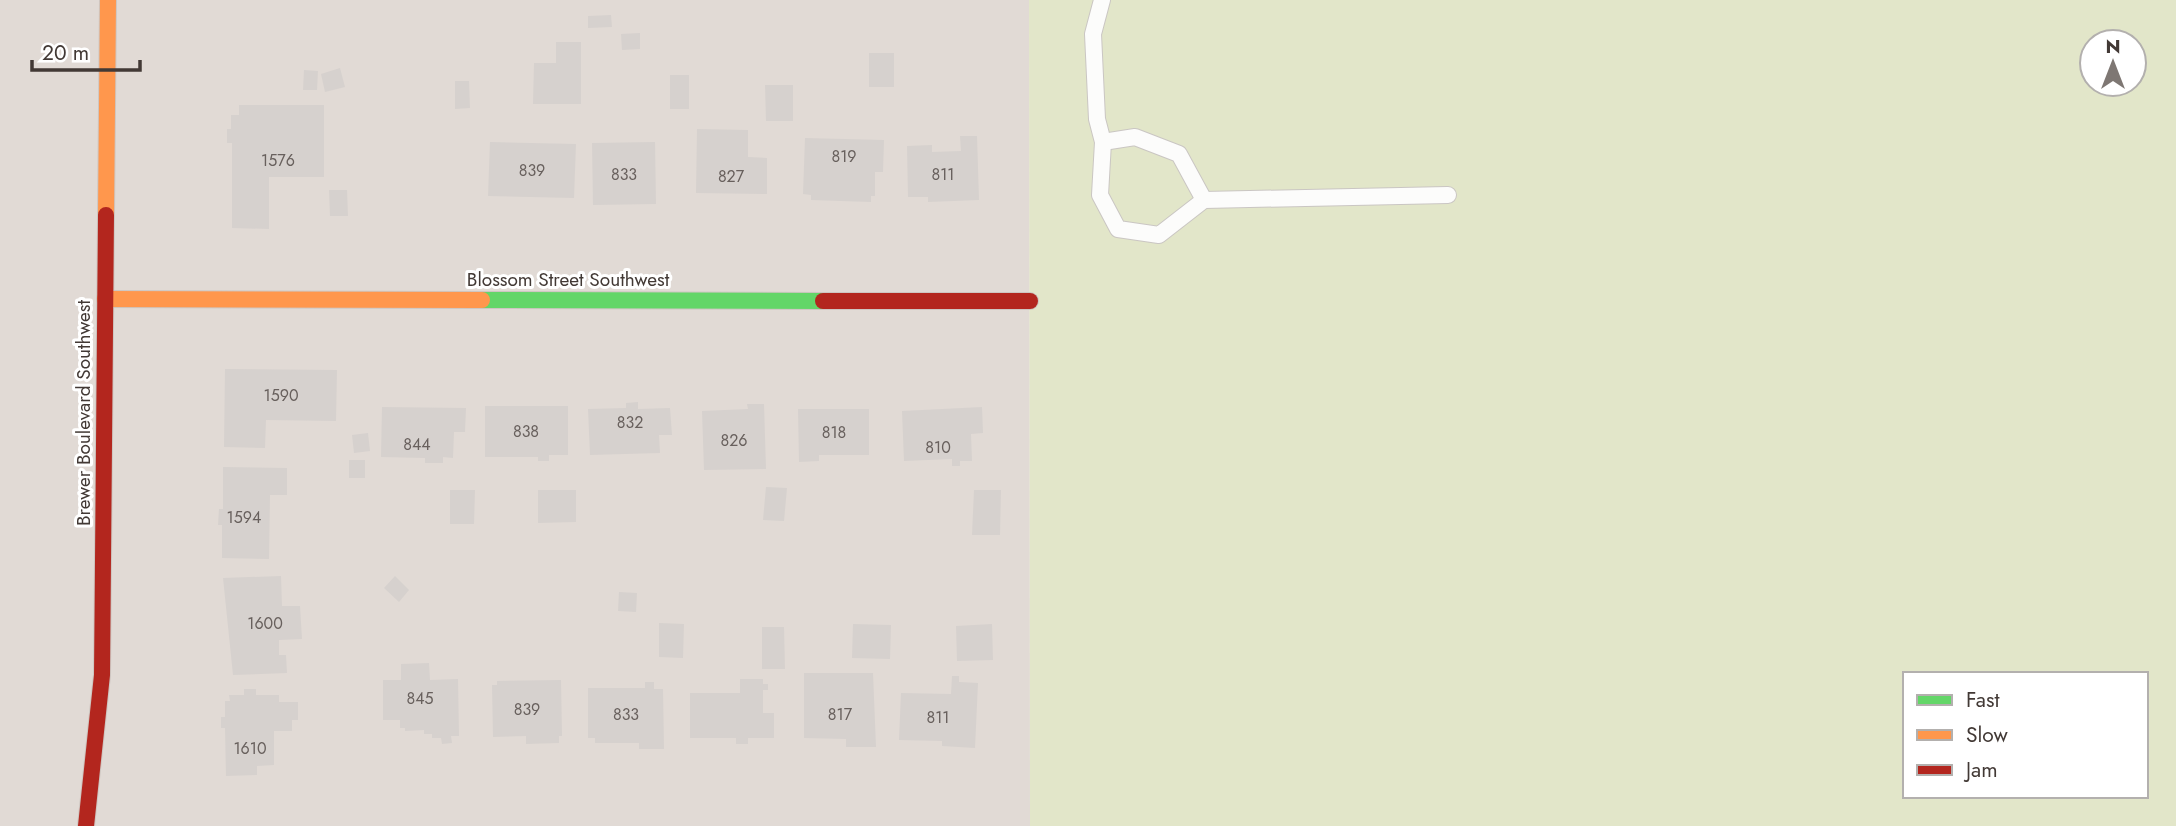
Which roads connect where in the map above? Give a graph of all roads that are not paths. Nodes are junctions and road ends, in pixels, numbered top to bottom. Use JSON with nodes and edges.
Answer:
{"nodes":[{"id":1,"x":108,"y":0,"type":"edge"},
{"id":2,"x":1102,"y":0,"type":"edge"},
{"id":3,"x":1103,"y":142,"type":"junction"},
{"id":4,"x":1448,"y":195,"type":"dead end"},
{"id":5,"x":1204,"y":200,"type":"junction"},
{"id":6,"x":105,"y":299,"type":"junction"},
{"id":7,"x":1030,"y":301,"type":"dead end"},
{"id":8,"x":86,"y":826,"type":"edge"}],
"edges":[{"from":1,"to":6,"type":"street","name":"Brewer Boulevard Southwest"},
{"from":2,"to":3,"type":"lane"},
{"from":3,"to":5,"type":"lane"},
{"from":3,"to":5,"type":"lane"},
{"from":4,"to":5,"type":"lane"},
{"from":6,"to":7,"type":"street","name":"Blossom Street Southwest"},
{"from":6,"to":8,"type":"street","name":"Brewer Boulevard Southwest"}]}
